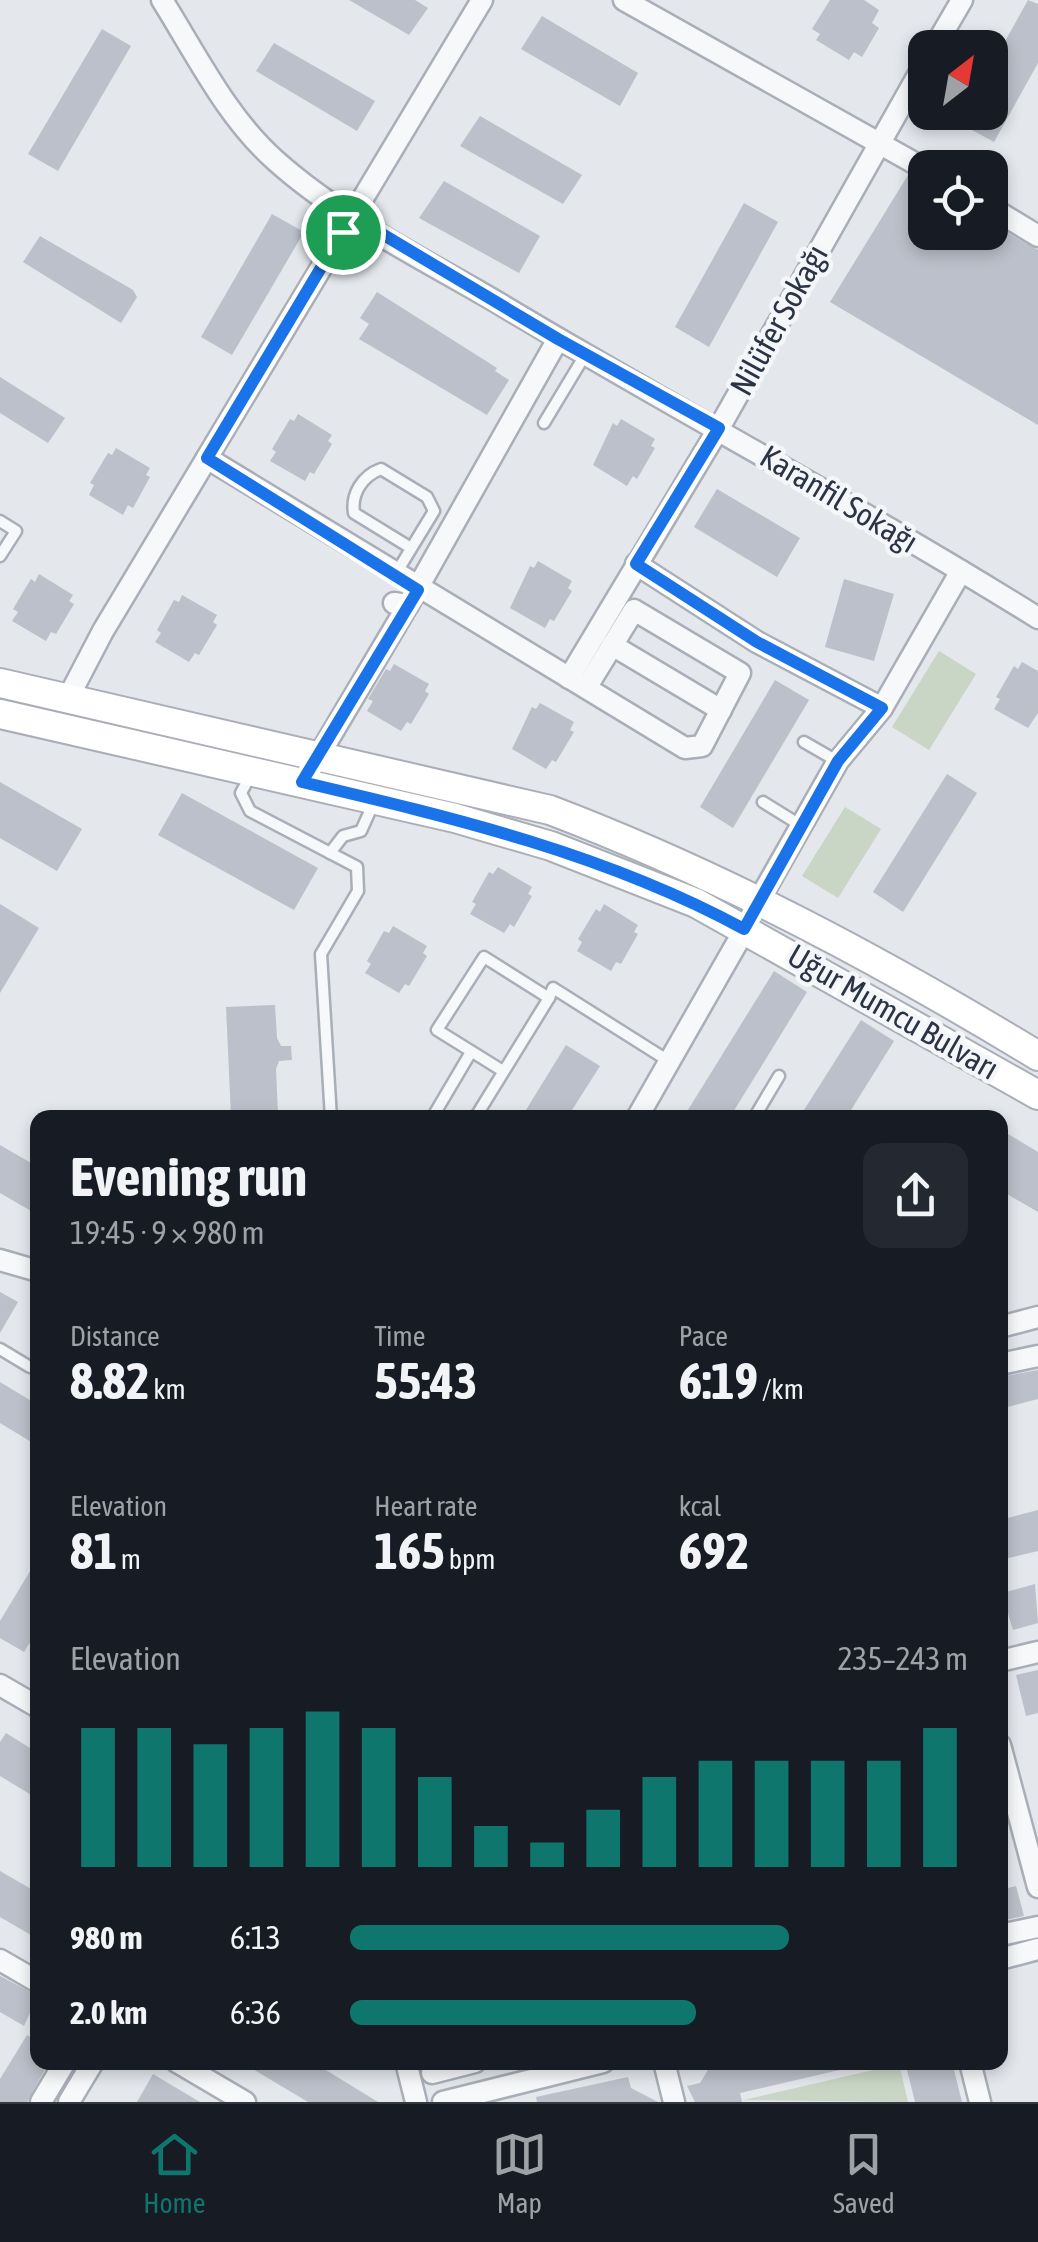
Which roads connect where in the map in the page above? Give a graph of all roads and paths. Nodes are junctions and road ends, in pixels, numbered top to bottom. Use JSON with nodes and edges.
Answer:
{"nodes":[{"id":1,"x":162,"y":0,"type":"edge"},
{"id":2,"x":482,"y":0,"type":"edge"},
{"id":3,"x":624,"y":0,"type":"edge"},
{"id":4,"x":962,"y":0,"type":"edge"},
{"id":5,"x":944,"y":30,"type":"edge"},
{"id":6,"x":908,"y":92,"type":"edge"},
{"id":7,"x":879,"y":142,"type":"junction"},
{"id":8,"x":908,"y":159,"type":"edge"},
{"id":9,"x":352,"y":216,"type":"junction"},
{"id":10,"x":1008,"y":218,"type":"edge"},
{"id":11,"x":1038,"y":236,"type":"edge"},
{"id":12,"x":558,"y":339,"type":"junction"},
{"id":13,"x":585,"y":355,"type":"junction"},
{"id":14,"x":544,"y":423,"type":"dead end"},
{"id":15,"x":719,"y":428,"type":"junction"},
{"id":16,"x":207,"y":458,"type":"junction"},
{"id":17,"x":0,"y":521,"type":"edge"},
{"id":18,"x":411,"y":548,"type":"junction"},
{"id":19,"x":0,"y":556,"type":"edge"},
{"id":20,"x":636,"y":564,"type":"junction"},
{"id":21,"x":960,"y":571,"type":"junction"},
{"id":22,"x":395,"y":575,"type":"junction"},
{"id":23,"x":407,"y":599,"type":"junction"},
{"id":24,"x":1038,"y":618,"type":"edge"},
{"id":25,"x":612,"y":645,"type":"junction"},
{"id":26,"x":577,"y":683,"type":"junction"},
{"id":27,"x":0,"y":684,"type":"edge"},
{"id":28,"x":67,"y":700,"type":"junction"},
{"id":29,"x":882,"y":708,"type":"junction"},
{"id":30,"x":721,"y":710,"type":"junction"},
{"id":31,"x":0,"y":714,"type":"edge"},
{"id":32,"x":804,"y":742,"type":"dead end"},
{"id":33,"x":318,"y":755,"type":"junction"},
{"id":34,"x":838,"y":761,"type":"junction"},
{"id":35,"x":254,"y":771,"type":"junction"},
{"id":36,"x":302,"y":782,"type":"junction"},
{"id":37,"x":763,"y":802,"type":"dead end"},
{"id":38,"x":370,"y":811,"type":"dead end"},
{"id":39,"x":800,"y":825,"type":"junction"},
{"id":40,"x":330,"y":853,"type":"junction"},
{"id":41,"x":759,"y":900,"type":"junction"},
{"id":42,"x":744,"y":929,"type":"junction"},
{"id":43,"x":549,"y":998,"type":"junction"},
{"id":44,"x":471,"y":1052,"type":"junction"},
{"id":45,"x":1038,"y":1056,"type":"edge"},
{"id":46,"x":667,"y":1060,"type":"junction"},
{"id":47,"x":504,"y":1071,"type":"junction"},
{"id":48,"x":779,"y":1076,"type":"dead end"},
{"id":49,"x":1038,"y":1095,"type":"edge"},
{"id":50,"x":330,"y":1110,"type":"edge"},
{"id":51,"x":437,"y":1110,"type":"edge"},
{"id":52,"x":480,"y":1110,"type":"edge"},
{"id":53,"x":641,"y":1110,"type":"edge"},
{"id":54,"x":759,"y":1110,"type":"edge"},
{"id":55,"x":0,"y":1260,"type":"edge"},
{"id":56,"x":30,"y":1269,"type":"edge"},
{"id":57,"x":1038,"y":1317,"type":"edge"},
{"id":58,"x":1008,"y":1326,"type":"edge"},
{"id":59,"x":0,"y":1349,"type":"edge"},
{"id":60,"x":1038,"y":1356,"type":"edge"},
{"id":61,"x":1008,"y":1362,"type":"edge"},
{"id":62,"x":30,"y":1367,"type":"edge"},
{"id":63,"x":1038,"y":1652,"type":"edge"},
{"id":64,"x":1008,"y":1659,"type":"edge"},
{"id":65,"x":0,"y":1685,"type":"edge"},
{"id":66,"x":30,"y":1702,"type":"edge"},
{"id":67,"x":1008,"y":1772,"type":"edge"},
{"id":68,"x":1034,"y":1861,"type":"edge"},
{"id":69,"x":1038,"y":1887,"type":"edge"},
{"id":70,"x":1038,"y":1927,"type":"edge"},
{"id":71,"x":1008,"y":1933,"type":"edge"},
{"id":72,"x":1038,"y":1949,"type":"edge"},
{"id":73,"x":1008,"y":1957,"type":"edge"},
{"id":74,"x":0,"y":1960,"type":"edge"},
{"id":75,"x":30,"y":1977,"type":"edge"},
{"id":76,"x":60,"y":2070,"type":"edge"},
{"id":77,"x":88,"y":2070,"type":"edge"},
{"id":78,"x":190,"y":2070,"type":"edge"},
{"id":79,"x":408,"y":2070,"type":"edge"},
{"id":80,"x":444,"y":2070,"type":"edge"},
{"id":81,"x":572,"y":2070,"type":"edge"},
{"id":82,"x":666,"y":2070,"type":"edge"},
{"id":83,"x":972,"y":2070,"type":"edge"},
{"id":84,"x":432,"y":2073,"type":"dead end"},
{"id":85,"x":41,"y":2102,"type":"edge"},
{"id":86,"x":69,"y":2102,"type":"edge"},
{"id":87,"x":245,"y":2102,"type":"edge"},
{"id":88,"x":416,"y":2102,"type":"edge"},
{"id":89,"x":443,"y":2102,"type":"edge"},
{"id":90,"x":674,"y":2102,"type":"edge"},
{"id":91,"x":980,"y":2102,"type":"edge"}],
"edges":[{"from":1,"to":9,"type":"street","name":"Karanfil Sokağı"},
{"from":2,"to":9,"type":"street"},
{"from":3,"to":7,"type":"street"},
{"from":4,"to":5,"type":"street"},
{"from":6,"to":7,"type":"street","name":"Nilüfer Sokağı"},
{"from":7,"to":8,"type":"street"},
{"from":7,"to":15,"type":"street","name":"Nilüfer Sokağı"},
{"from":9,"to":12,"type":"street","name":"Karanfil Sokağı"},
{"from":9,"to":16,"type":"street"},
{"from":10,"to":11,"type":"street"},
{"from":12,"to":13,"type":"street","name":"Karanfil Sokağı"},
{"from":12,"to":23,"type":"street"},
{"from":13,"to":14,"type":"lane"},
{"from":13,"to":15,"type":"street","name":"Karanfil Sokağı"},
{"from":15,"to":20,"type":"street","name":"Nilüfer Sokağı"},
{"from":15,"to":21,"type":"street","name":"Karanfil Sokağı"},
{"from":16,"to":22,"type":"street"},
{"from":16,"to":28,"type":"street"},
{"from":17,"to":19,"type":"lane"},
{"from":18,"to":18,"type":"lane"},
{"from":18,"to":22,"type":"lane"},
{"from":20,"to":26,"type":"street","name":"Nilüfer Sokağı"},
{"from":20,"to":29,"type":"street"},
{"from":21,"to":24,"type":"street","name":"Karanfil Sokağı"},
{"from":21,"to":29,"type":"street"},
{"from":22,"to":23,"type":"street"},
{"from":23,"to":26,"type":"street"},
{"from":23,"to":33,"type":"street"},
{"from":25,"to":26,"type":"street"},
{"from":25,"to":30,"type":"street"},
{"from":25,"to":30,"type":"street"},
{"from":26,"to":30,"type":"street"},
{"from":27,"to":28,"type":"main road","name":"Uğur Mumcu Bulvarı"},
{"from":28,"to":33,"type":"main road","name":"Uğur Mumcu Bulvarı"},
{"from":29,"to":34,"type":"street"},
{"from":31,"to":35,"type":"main road","name":"Uğur Mumcu Bulvarı"},
{"from":32,"to":34,"type":"lane"},
{"from":33,"to":36,"type":"street"},
{"from":33,"to":41,"type":"main road","name":"Uğur Mumcu Bulvarı"},
{"from":34,"to":39,"type":"street"},
{"from":35,"to":36,"type":"main road","name":"Uğur Mumcu Bulvarı"},
{"from":35,"to":40,"type":"lane"},
{"from":36,"to":42,"type":"main road","name":"Uğur Mumcu Bulvarı"},
{"from":37,"to":39,"type":"lane"},
{"from":38,"to":40,"type":"lane"},
{"from":39,"to":41,"type":"street"},
{"from":40,"to":50,"type":"lane"},
{"from":41,"to":42,"type":"main road"},
{"from":41,"to":45,"type":"main road","name":"Uğur Mumcu Bulvarı"},
{"from":42,"to":46,"type":"street"},
{"from":42,"to":49,"type":"main road","name":"Uğur Mumcu Bulvarı"},
{"from":43,"to":44,"type":"lane"},
{"from":43,"to":46,"type":"lane"},
{"from":43,"to":47,"type":"lane"},
{"from":44,"to":47,"type":"lane"},
{"from":44,"to":51,"type":"lane"},
{"from":46,"to":53,"type":"street"},
{"from":47,"to":52,"type":"lane"},
{"from":48,"to":54,"type":"lane"},
{"from":55,"to":56,"type":"street"},
{"from":57,"to":58,"type":"street"},
{"from":59,"to":62,"type":"lane"},
{"from":60,"to":61,"type":"street"},
{"from":63,"to":64,"type":"street"},
{"from":65,"to":66,"type":"street"},
{"from":67,"to":68,"type":"street"},
{"from":68,"to":69,"type":"street"},
{"from":70,"to":71,"type":"street"},
{"from":72,"to":73,"type":"street"},
{"from":74,"to":75,"type":"street"},
{"from":76,"to":85,"type":"street"},
{"from":77,"to":86,"type":"street"},
{"from":78,"to":87,"type":"street"},
{"from":79,"to":88,"type":"street"},
{"from":80,"to":84,"type":"street"},
{"from":81,"to":89,"type":"street"},
{"from":82,"to":90,"type":"street"},
{"from":83,"to":91,"type":"street"}]}
